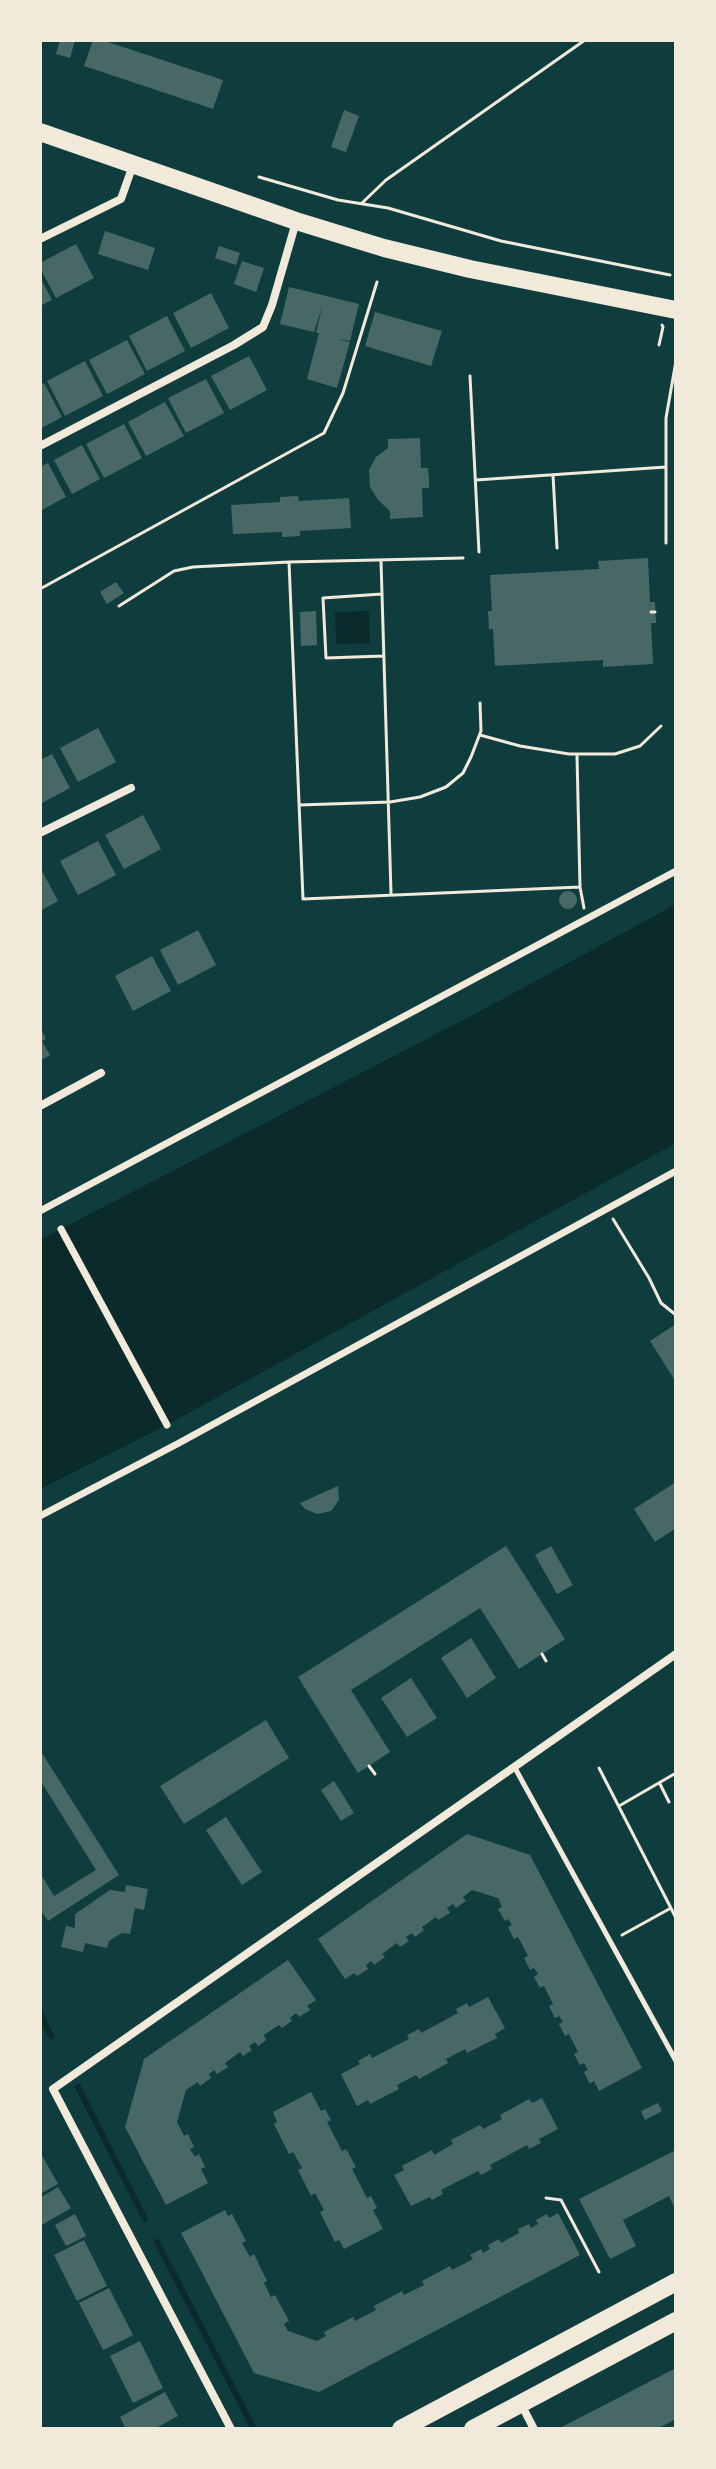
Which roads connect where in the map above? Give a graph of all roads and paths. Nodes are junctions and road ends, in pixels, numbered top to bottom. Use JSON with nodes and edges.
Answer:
{"nodes":[{"id":1,"x":585,"y":40,"type":"edge"},
{"id":2,"x":40,"y":132,"type":"edge"},
{"id":3,"x":133,"y":165,"type":"junction"},
{"id":4,"x":259,"y":177,"type":"dead end"},
{"id":5,"x":361,"y":204,"type":"junction"},
{"id":6,"x":296,"y":221,"type":"junction"},
{"id":7,"x":40,"y":239,"type":"edge"},
{"id":8,"x":670,"y":275,"type":"dead end"},
{"id":9,"x":377,"y":282,"type":"dead end"},
{"id":10,"x":676,"y":310,"type":"edge"},
{"id":11,"x":659,"y":323,"type":"dead end"},
{"id":12,"x":659,"y":345,"type":"dead end"},
{"id":13,"x":676,"y":361,"type":"edge"},
{"id":14,"x":470,"y":376,"type":"dead end"},
{"id":15,"x":40,"y":446,"type":"edge"},
{"id":16,"x":666,"y":467,"type":"junction"},
{"id":17,"x":553,"y":475,"type":"junction"},
{"id":18,"x":476,"y":480,"type":"junction"},
{"id":19,"x":666,"y":543,"type":"dead end"},
{"id":20,"x":557,"y":548,"type":"dead end"},
{"id":21,"x":479,"y":552,"type":"dead end"},
{"id":22,"x":463,"y":558,"type":"dead end"},
{"id":23,"x":381,"y":561,"type":"junction"},
{"id":24,"x":289,"y":562,"type":"junction"},
{"id":25,"x":40,"y":589,"type":"edge"},
{"id":26,"x":382,"y":594,"type":"junction"},
{"id":27,"x":119,"y":606,"type":"dead end"},
{"id":28,"x":384,"y":656,"type":"junction"},
{"id":29,"x":480,"y":703,"type":"dead end"},
{"id":30,"x":661,"y":726,"type":"dead end"},
{"id":31,"x":480,"y":735,"type":"junction"},
{"id":32,"x":576,"y":754,"type":"junction"},
{"id":33,"x":131,"y":788,"type":"dead end"},
{"id":34,"x":390,"y":802,"type":"junction"},
{"id":35,"x":299,"y":805,"type":"junction"},
{"id":36,"x":40,"y":833,"type":"edge"},
{"id":37,"x":676,"y":871,"type":"edge"},
{"id":38,"x":580,"y":887,"type":"junction"},
{"id":39,"x":391,"y":895,"type":"junction"},
{"id":40,"x":586,"y":919,"type":"junction"},
{"id":41,"x":101,"y":1073,"type":"dead end"},
{"id":42,"x":40,"y":1106,"type":"edge"},
{"id":43,"x":676,"y":1171,"type":"edge"},
{"id":44,"x":606,"y":1209,"type":"junction"},
{"id":45,"x":40,"y":1211,"type":"edge"},
{"id":46,"x":61,"y":1229,"type":"dead end"},
{"id":47,"x":676,"y":1315,"type":"edge"},
{"id":48,"x":167,"y":1425,"type":"dead end"},
{"id":49,"x":40,"y":1516,"type":"edge"},
{"id":50,"x":542,"y":1654,"type":"dead end"},
{"id":51,"x":676,"y":1654,"type":"edge"},
{"id":52,"x":546,"y":1661,"type":"dead end"},
{"id":53,"x":369,"y":1766,"type":"dead end"},
{"id":54,"x":515,"y":1768,"type":"junction"},
{"id":55,"x":599,"y":1768,"type":"dead end"},
{"id":56,"x":676,"y":1773,"type":"edge"},
{"id":57,"x":375,"y":1774,"type":"dead end"},
{"id":58,"x":659,"y":1783,"type":"junction"},
{"id":59,"x":669,"y":1802,"type":"dead end"},
{"id":60,"x":619,"y":1806,"type":"junction"},
{"id":61,"x":671,"y":1908,"type":"junction"},
{"id":62,"x":676,"y":1918,"type":"edge"},
{"id":63,"x":610,"y":1941,"type":"junction"},
{"id":64,"x":676,"y":2061,"type":"edge"},
{"id":65,"x":546,"y":2198,"type":"dead end"},
{"id":66,"x":599,"y":2272,"type":"dead end"},
{"id":67,"x":676,"y":2282,"type":"edge"},
{"id":68,"x":676,"y":2321,"type":"edge"},
{"id":69,"x":521,"y":2404,"type":"junction"},
{"id":70,"x":231,"y":2429,"type":"edge"},
{"id":71,"x":401,"y":2429,"type":"edge"},
{"id":72,"x":473,"y":2429,"type":"edge"},
{"id":73,"x":534,"y":2429,"type":"edge"}],
"edges":[{"from":1,"to":5,"type":"path"},
{"from":2,"to":3,"type":"main road"},
{"from":3,"to":6,"type":"main road"},
{"from":3,"to":7,"type":"street"},
{"from":4,"to":5,"type":"path"},
{"from":5,"to":8,"type":"path"},
{"from":6,"to":10,"type":"main road"},
{"from":6,"to":15,"type":"street"},
{"from":9,"to":25,"type":"path"},
{"from":11,"to":12,"type":"path"},
{"from":13,"to":16,"type":"path"},
{"from":14,"to":18,"type":"path"},
{"from":16,"to":17,"type":"path"},
{"from":16,"to":19,"type":"path"},
{"from":17,"to":18,"type":"path"},
{"from":17,"to":20,"type":"path"},
{"from":18,"to":21,"type":"path"},
{"from":22,"to":23,"type":"path"},
{"from":23,"to":24,"type":"path"},
{"from":23,"to":26,"type":"path"},
{"from":24,"to":27,"type":"path"},
{"from":24,"to":35,"type":"path"},
{"from":26,"to":28,"type":"path"},
{"from":26,"to":28,"type":"path"},
{"from":28,"to":34,"type":"path"},
{"from":29,"to":31,"type":"path"},
{"from":30,"to":32,"type":"path"},
{"from":31,"to":32,"type":"path"},
{"from":31,"to":34,"type":"path"},
{"from":32,"to":38,"type":"path"},
{"from":33,"to":36,"type":"street"},
{"from":34,"to":35,"type":"path"},
{"from":34,"to":39,"type":"path"},
{"from":35,"to":39,"type":"path"},
{"from":37,"to":40,"type":"street"},
{"from":38,"to":39,"type":"path"},
{"from":38,"to":40,"type":"path"},
{"from":40,"to":45,"type":"street"},
{"from":41,"to":42,"type":"street"},
{"from":43,"to":44,"type":"street"},
{"from":44,"to":47,"type":"path"},
{"from":44,"to":49,"type":"street"},
{"from":46,"to":48,"type":"street"},
{"from":50,"to":52,"type":"path"},
{"from":51,"to":54,"type":"street"},
{"from":53,"to":57,"type":"path"},
{"from":54,"to":63,"type":"lane"},
{"from":54,"to":70,"type":"street"},
{"from":55,"to":60,"type":"path"},
{"from":56,"to":58,"type":"path"},
{"from":58,"to":59,"type":"path"},
{"from":58,"to":60,"type":"path"},
{"from":60,"to":61,"type":"path"},
{"from":61,"to":62,"type":"path"},
{"from":61,"to":63,"type":"path"},
{"from":63,"to":64,"type":"lane"},
{"from":65,"to":66,"type":"path"},
{"from":67,"to":71,"type":"main road"},
{"from":68,"to":69,"type":"main road"},
{"from":69,"to":72,"type":"main road"},
{"from":69,"to":73,"type":"street"}]}
